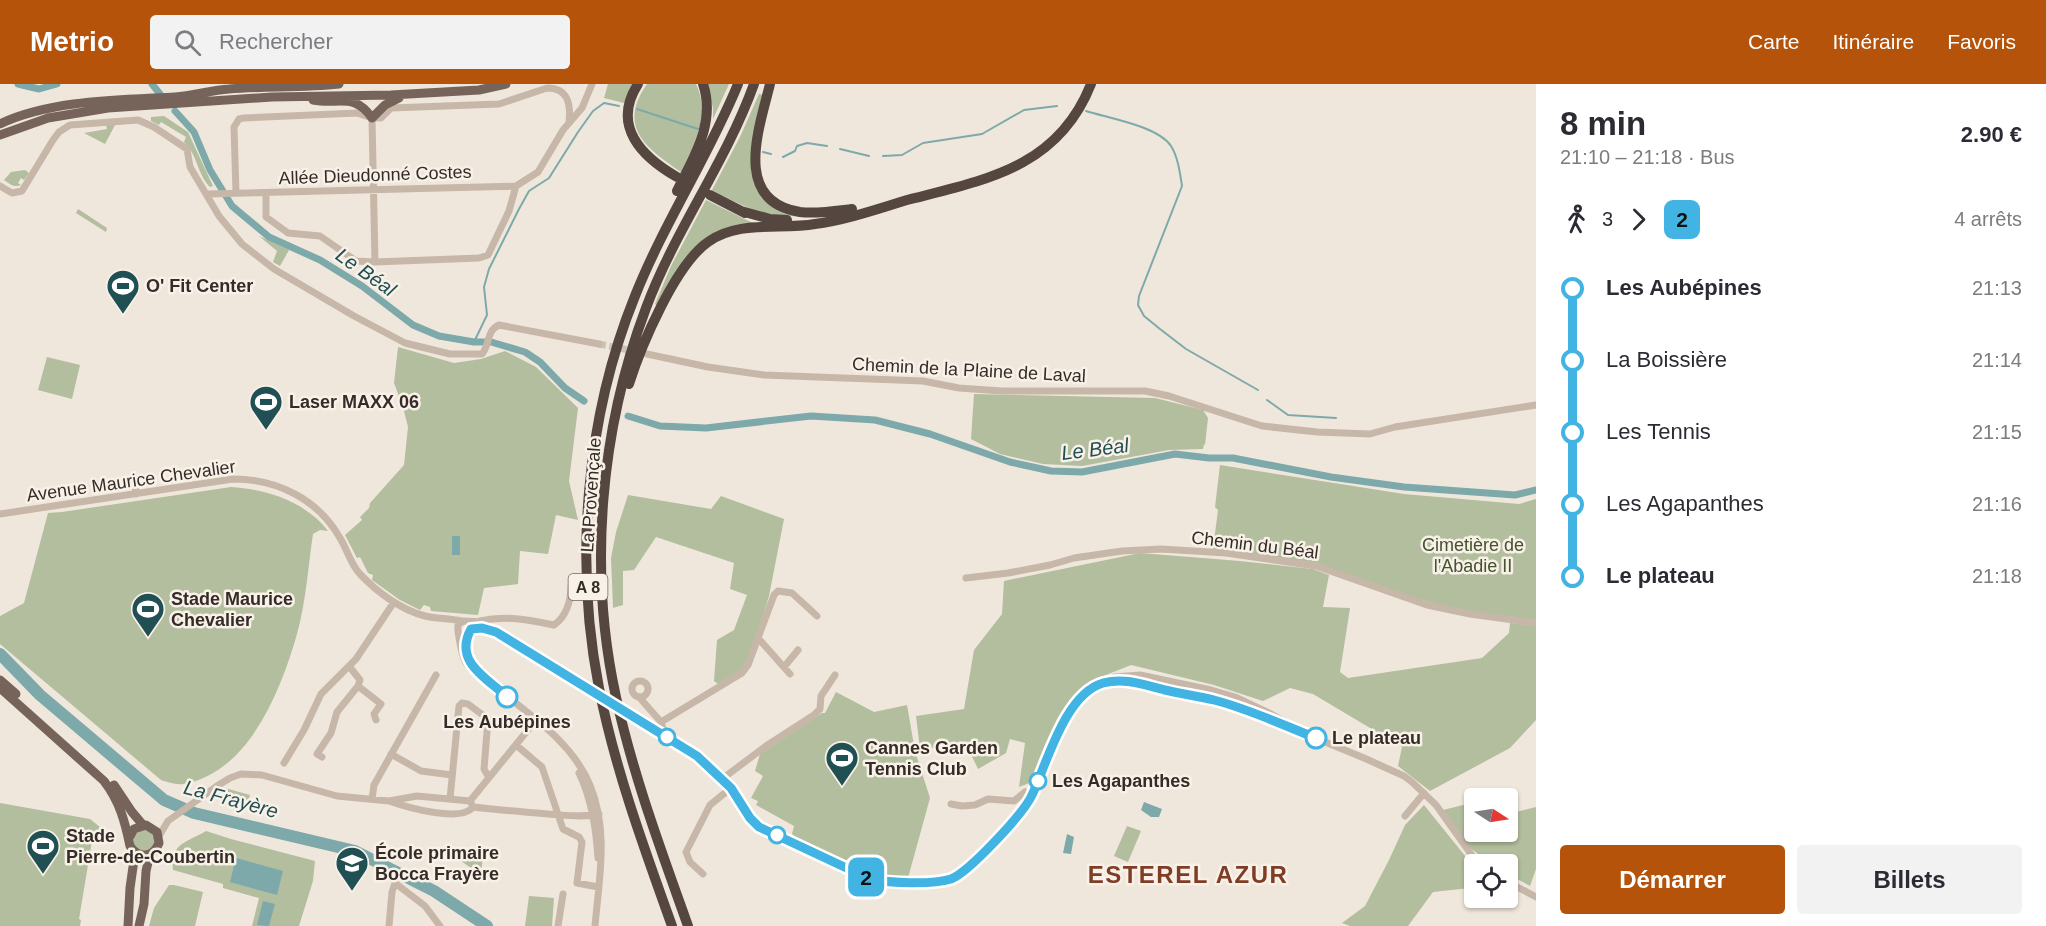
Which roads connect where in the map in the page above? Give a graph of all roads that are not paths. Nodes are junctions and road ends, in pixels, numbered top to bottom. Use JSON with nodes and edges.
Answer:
{"nodes":[{"id":1,"x":339,"y":84,"type":"edge"},
{"id":2,"x":506,"y":84,"type":"edge"},
{"id":3,"x":592,"y":84,"type":"edge"},
{"id":4,"x":638,"y":84,"type":"edge"},
{"id":5,"x":703,"y":84,"type":"edge"},
{"id":6,"x":738,"y":84,"type":"edge"},
{"id":7,"x":754,"y":84,"type":"edge"},
{"id":8,"x":770,"y":84,"type":"edge"},
{"id":9,"x":1084,"y":84,"type":"edge"},
{"id":10,"x":1091,"y":84,"type":"edge"},
{"id":11,"x":297,"y":85,"type":"edge"},
{"id":12,"x":414,"y":93,"type":"junction"},
{"id":13,"x":293,"y":96,"type":"junction"},
{"id":14,"x":372,"y":118,"type":"junction"},
{"id":15,"x":569,"y":122,"type":"junction"},
{"id":16,"x":0,"y":124,"type":"edge"},
{"id":17,"x":0,"y":135,"type":"edge"},
{"id":18,"x":677,"y":177,"type":"dead end"},
{"id":19,"x":0,"y":186,"type":"edge"},
{"id":20,"x":516,"y":186,"type":"junction"},
{"id":21,"x":373,"y":190,"type":"junction"},
{"id":22,"x":232,"y":193,"type":"junction"},
{"id":23,"x":266,"y":193,"type":"junction"},
{"id":24,"x":211,"y":194,"type":"junction"},
{"id":25,"x":710,"y":195,"type":"dead end"},
{"id":26,"x":852,"y":209,"type":"junction"},
{"id":27,"x":741,"y":211,"type":"junction"},
{"id":28,"x":788,"y":226,"type":"junction"},
{"id":29,"x":375,"y":262,"type":"junction"},
{"id":30,"x":649,"y":263,"type":"junction"},
{"id":31,"x":599,"y":344,"type":"tunnel mouth"},
{"id":32,"x":647,"y":354,"type":"dead end"},
{"id":33,"x":1536,"y":405,"type":"edge"},
{"id":34,"x":611,"y":435,"type":"junction"},
{"id":35,"x":134,"y":476,"type":"dead end"},
{"id":36,"x":136,"y":494,"type":"junction"},
{"id":37,"x":0,"y":514,"type":"edge"},
{"id":38,"x":966,"y":578,"type":"dead end"},
{"id":39,"x":571,"y":586,"type":"dead end"},
{"id":40,"x":394,"y":602,"type":"junction"},
{"id":41,"x":817,"y":616,"type":"dead end"},
{"id":42,"x":506,"y":618,"type":"junction"},
{"id":43,"x":1536,"y":623,"type":"edge"},
{"id":44,"x":466,"y":627,"type":"junction"},
{"id":45,"x":494,"y":630,"type":"junction"},
{"id":46,"x":758,"y":638,"type":"junction"},
{"id":47,"x":798,"y":650,"type":"dead end"},
{"id":48,"x":349,"y":666,"type":"junction"},
{"id":49,"x":784,"y":667,"type":"junction"},
{"id":50,"x":790,"y":674,"type":"dead end"},
{"id":51,"x":436,"y":675,"type":"dead end"},
{"id":52,"x":835,"y":675,"type":"dead end"},
{"id":53,"x":0,"y":680,"type":"edge"},
{"id":54,"x":358,"y":686,"type":"junction"},
{"id":55,"x":0,"y":688,"type":"edge"},
{"id":56,"x":639,"y":697,"type":"junction"},
{"id":57,"x":376,"y":720,"type":"dead end"},
{"id":58,"x":536,"y":720,"type":"junction"},
{"id":59,"x":661,"y":722,"type":"junction"},
{"id":60,"x":665,"y":736,"type":"junction"},
{"id":61,"x":516,"y":745,"type":"junction"},
{"id":62,"x":391,"y":754,"type":"junction"},
{"id":63,"x":322,"y":757,"type":"dead end"},
{"id":64,"x":284,"y":763,"type":"dead end"},
{"id":65,"x":452,"y":775,"type":"junction"},
{"id":66,"x":488,"y":776,"type":"junction"},
{"id":67,"x":722,"y":779,"type":"junction"},
{"id":68,"x":731,"y":788,"type":"junction"},
{"id":69,"x":1025,"y":792,"type":"dead end"},
{"id":70,"x":1424,"y":793,"type":"junction"},
{"id":71,"x":372,"y":799,"type":"junction"},
{"id":72,"x":450,"y":799,"type":"junction"},
{"id":73,"x":389,"y":801,"type":"junction"},
{"id":74,"x":471,"y":804,"type":"junction"},
{"id":75,"x":951,"y":804,"type":"dead end"},
{"id":76,"x":558,"y":815,"type":"junction"},
{"id":77,"x":596,"y":815,"type":"junction"},
{"id":78,"x":1405,"y":816,"type":"dead end"},
{"id":79,"x":172,"y":819,"type":"junction"},
{"id":80,"x":146,"y":826,"type":"junction"},
{"id":81,"x":159,"y":836,"type":"junction"},
{"id":82,"x":129,"y":838,"type":"junction"},
{"id":83,"x":135,"y":853,"type":"junction"},
{"id":84,"x":1471,"y":854,"type":"edge"},
{"id":85,"x":150,"y":855,"type":"junction"},
{"id":86,"x":703,"y":874,"type":"dead end"},
{"id":87,"x":1518,"y":887,"type":"edge"},
{"id":88,"x":598,"y":888,"type":"junction"},
{"id":89,"x":563,"y":894,"type":"dead end"},
{"id":90,"x":1536,"y":897,"type":"edge"},
{"id":91,"x":128,"y":926,"type":"edge"},
{"id":92,"x":139,"y":926,"type":"edge"},
{"id":93,"x":389,"y":926,"type":"edge"},
{"id":94,"x":440,"y":926,"type":"edge"},
{"id":95,"x":558,"y":926,"type":"edge"},
{"id":96,"x":595,"y":926,"type":"edge"},
{"id":97,"x":672,"y":926,"type":"edge"},
{"id":98,"x":688,"y":926,"type":"edge"}],
"edges":[{"from":1,"to":11,"type":"main road"},
{"from":2,"to":12,"type":"main road"},
{"from":3,"to":15,"type":"street"},
{"from":4,"to":18,"type":"highway"},
{"from":5,"to":30,"type":"highway"},
{"from":6,"to":30,"type":"highway","name":"La Provençale","number":"A 8"},
{"from":7,"to":34,"type":"highway","name":"La Provençale","number":"A 8"},
{"from":8,"to":26,"type":"highway"},
{"from":9,"to":26,"type":"highway"},
{"from":10,"to":28,"type":"highway"},
{"from":11,"to":16,"type":"main road"},
{"from":12,"to":13,"type":"main road"},
{"from":12,"to":14,"type":"main road"},
{"from":13,"to":14,"type":"main road"},
{"from":13,"to":17,"type":"main road"},
{"from":14,"to":15,"type":"street"},
{"from":14,"to":21,"type":"street"},
{"from":14,"to":22,"type":"street"},
{"from":15,"to":20,"type":"street"},
{"from":19,"to":24,"type":"street"},
{"from":20,"to":21,"type":"street","name":"Allée Dieudonné Costes"},
{"from":20,"to":29,"type":"street"},
{"from":21,"to":23,"type":"street","name":"Allée Dieudonné Costes"},
{"from":21,"to":29,"type":"street"},
{"from":22,"to":23,"type":"street","name":"Allée Dieudonné Costes"},
{"from":22,"to":24,"type":"street","name":"Allée Dieudonné Costes"},
{"from":23,"to":29,"type":"street"},
{"from":24,"to":31,"type":"street"},
{"from":25,"to":27,"type":"highway"},
{"from":26,"to":27,"type":"highway"},
{"from":27,"to":28,"type":"highway"},
{"from":28,"to":34,"type":"highway"},
{"from":30,"to":97,"type":"highway","name":"La Provençale","number":"A 8"},
{"from":32,"to":33,"type":"street","name":"Chemin de la Plaine de Laval"},
{"from":34,"to":98,"type":"highway","name":"La Provençale","number":"A 8"},
{"from":35,"to":36,"type":"street"},
{"from":36,"to":37,"type":"street","name":"Avenue Maurice Chevalier"},
{"from":36,"to":40,"type":"street","name":"Avenue Maurice Chevalier"},
{"from":38,"to":43,"type":"street","name":"Chemin du Béal"},
{"from":39,"to":42,"type":"street","name":"Avenue Maurice Chevalier"},
{"from":40,"to":44,"type":"street","name":"Avenue Maurice Chevalier"},
{"from":40,"to":48,"type":"street"},
{"from":41,"to":46,"type":"street"},
{"from":42,"to":44,"type":"street","name":"Avenue Maurice Chevalier"},
{"from":42,"to":45,"type":"street"},
{"from":44,"to":45,"type":"street","name":"Avenue Maurice Chevalier"},
{"from":44,"to":58,"type":"street"},
{"from":45,"to":60,"type":"street","name":"Avenue Maurice Chevalier","bridge":true},
{"from":46,"to":49,"type":"street"},
{"from":46,"to":59,"type":"street"},
{"from":47,"to":49,"type":"street"},
{"from":48,"to":54,"type":"street"},
{"from":48,"to":64,"type":"street"},
{"from":49,"to":50,"type":"street"},
{"from":51,"to":62,"type":"street"},
{"from":52,"to":67,"type":"street"},
{"from":53,"to":80,"type":"main road"},
{"from":54,"to":57,"type":"street"},
{"from":54,"to":63,"type":"street"},
{"from":55,"to":82,"type":"main road"},
{"from":56,"to":56,"type":"street"},
{"from":56,"to":59,"type":"street"},
{"from":58,"to":61,"type":"street"},
{"from":58,"to":77,"type":"street"},
{"from":59,"to":60,"type":"street"},
{"from":60,"to":67,"type":"street","name":"Avenue Maurice Chevalier"},
{"from":61,"to":66,"type":"street"},
{"from":61,"to":76,"type":"street"},
{"from":62,"to":65,"type":"street"},
{"from":62,"to":71,"type":"street"},
{"from":65,"to":66,"type":"street"},
{"from":65,"to":72,"type":"street"},
{"from":66,"to":74,"type":"street"},
{"from":67,"to":68,"type":"street","name":"Avenue Maurice Chevalier"},
{"from":68,"to":70,"type":"street","name":"Avenue Maurice Chevalier"},
{"from":68,"to":86,"type":"street"},
{"from":69,"to":75,"type":"street"},
{"from":70,"to":78,"type":"street"},
{"from":70,"to":84,"type":"street","name":"Avenue Maurice Chevalier"},
{"from":71,"to":73,"type":"street"},
{"from":71,"to":79,"type":"street"},
{"from":72,"to":73,"type":"street"},
{"from":72,"to":74,"type":"street"},
{"from":73,"to":74,"type":"street"},
{"from":74,"to":76,"type":"street"},
{"from":76,"to":77,"type":"street"},
{"from":76,"to":88,"type":"street"},
{"from":77,"to":88,"type":"street"},
{"from":79,"to":80,"type":"street"},
{"from":79,"to":81,"type":"street"},
{"from":80,"to":81,"type":"main road"},
{"from":80,"to":82,"type":"main road"},
{"from":81,"to":85,"type":"main road"},
{"from":82,"to":83,"type":"main road"},
{"from":83,"to":85,"type":"main road"},
{"from":83,"to":91,"type":"main road"},
{"from":85,"to":92,"type":"main road"},
{"from":87,"to":90,"type":"street"},
{"from":88,"to":96,"type":"street"},
{"from":89,"to":95,"type":"street"},
{"from":93,"to":94,"type":"street"}]}
